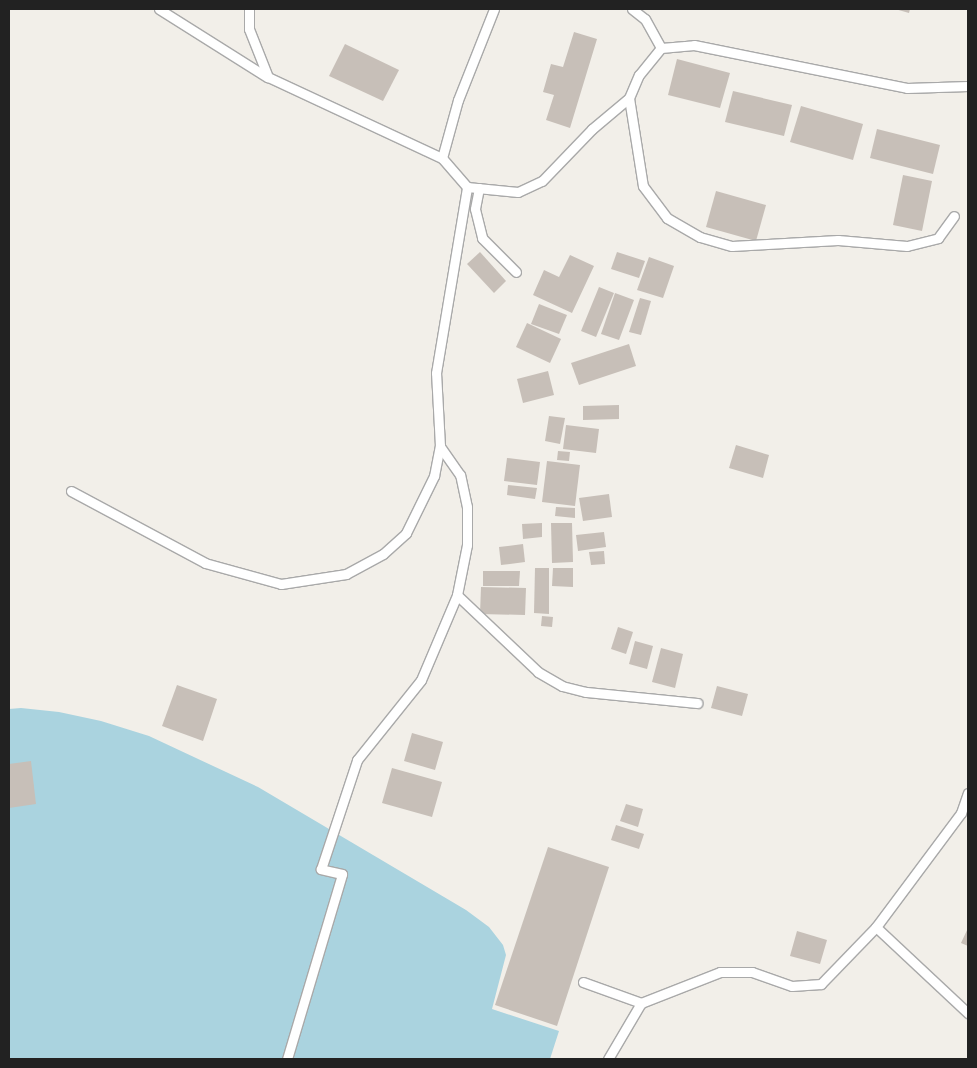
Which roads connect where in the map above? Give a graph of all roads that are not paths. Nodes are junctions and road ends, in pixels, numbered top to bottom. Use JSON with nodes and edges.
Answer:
{"nodes":[{"id":1,"x":159,"y":9,"type":"edge"},
{"id":2,"x":249,"y":9,"type":"edge"},
{"id":3,"x":494,"y":9,"type":"edge"},
{"id":4,"x":632,"y":9,"type":"edge"},
{"id":5,"x":661,"y":48,"type":"junction"},
{"id":6,"x":268,"y":77,"type":"junction"},
{"id":7,"x":968,"y":86,"type":"edge"},
{"id":8,"x":629,"y":98,"type":"junction"},
{"id":9,"x":442,"y":158,"type":"junction"},
{"id":10,"x":468,"y":187,"type":"junction"},
{"id":11,"x":479,"y":188,"type":"junction"},
{"id":12,"x":954,"y":216,"type":"dead end"},
{"id":13,"x":516,"y":272,"type":"dead end"},
{"id":14,"x":440,"y":446,"type":"junction"},
{"id":15,"x":71,"y":491,"type":"dead end"},
{"id":16,"x":456,"y":595,"type":"junction"},
{"id":17,"x":697,"y":703,"type":"dead end"},
{"id":18,"x":968,"y":793,"type":"edge"},
{"id":19,"x":961,"y":813,"type":"junction"},
{"id":20,"x":968,"y":820,"type":"edge"},
{"id":21,"x":876,"y":927,"type":"junction"},
{"id":22,"x":583,"y":982,"type":"dead end"},
{"id":23,"x":641,"y":1003,"type":"junction"},
{"id":24,"x":968,"y":1013,"type":"edge"},
{"id":25,"x":287,"y":1059,"type":"edge"},
{"id":26,"x":608,"y":1059,"type":"edge"}],
"edges":[{"from":1,"to":6,"type":"lane"},
{"from":2,"to":6,"type":"lane"},
{"from":3,"to":9,"type":"lane"},
{"from":4,"to":5,"type":"lane"},
{"from":5,"to":7,"type":"lane"},
{"from":5,"to":8,"type":"lane"},
{"from":6,"to":9,"type":"lane"},
{"from":8,"to":11,"type":"lane"},
{"from":8,"to":12,"type":"lane"},
{"from":9,"to":10,"type":"lane"},
{"from":10,"to":11,"type":"lane"},
{"from":10,"to":14,"type":"lane"},
{"from":11,"to":13,"type":"lane"},
{"from":14,"to":15,"type":"lane"},
{"from":14,"to":16,"type":"lane"},
{"from":16,"to":17,"type":"lane"},
{"from":16,"to":25,"type":"lane"},
{"from":18,"to":19,"type":"lane"},
{"from":19,"to":20,"type":"lane"},
{"from":19,"to":21,"type":"lane"},
{"from":21,"to":23,"type":"lane"},
{"from":21,"to":24,"type":"lane"},
{"from":22,"to":23,"type":"lane"},
{"from":23,"to":26,"type":"lane"}]}
